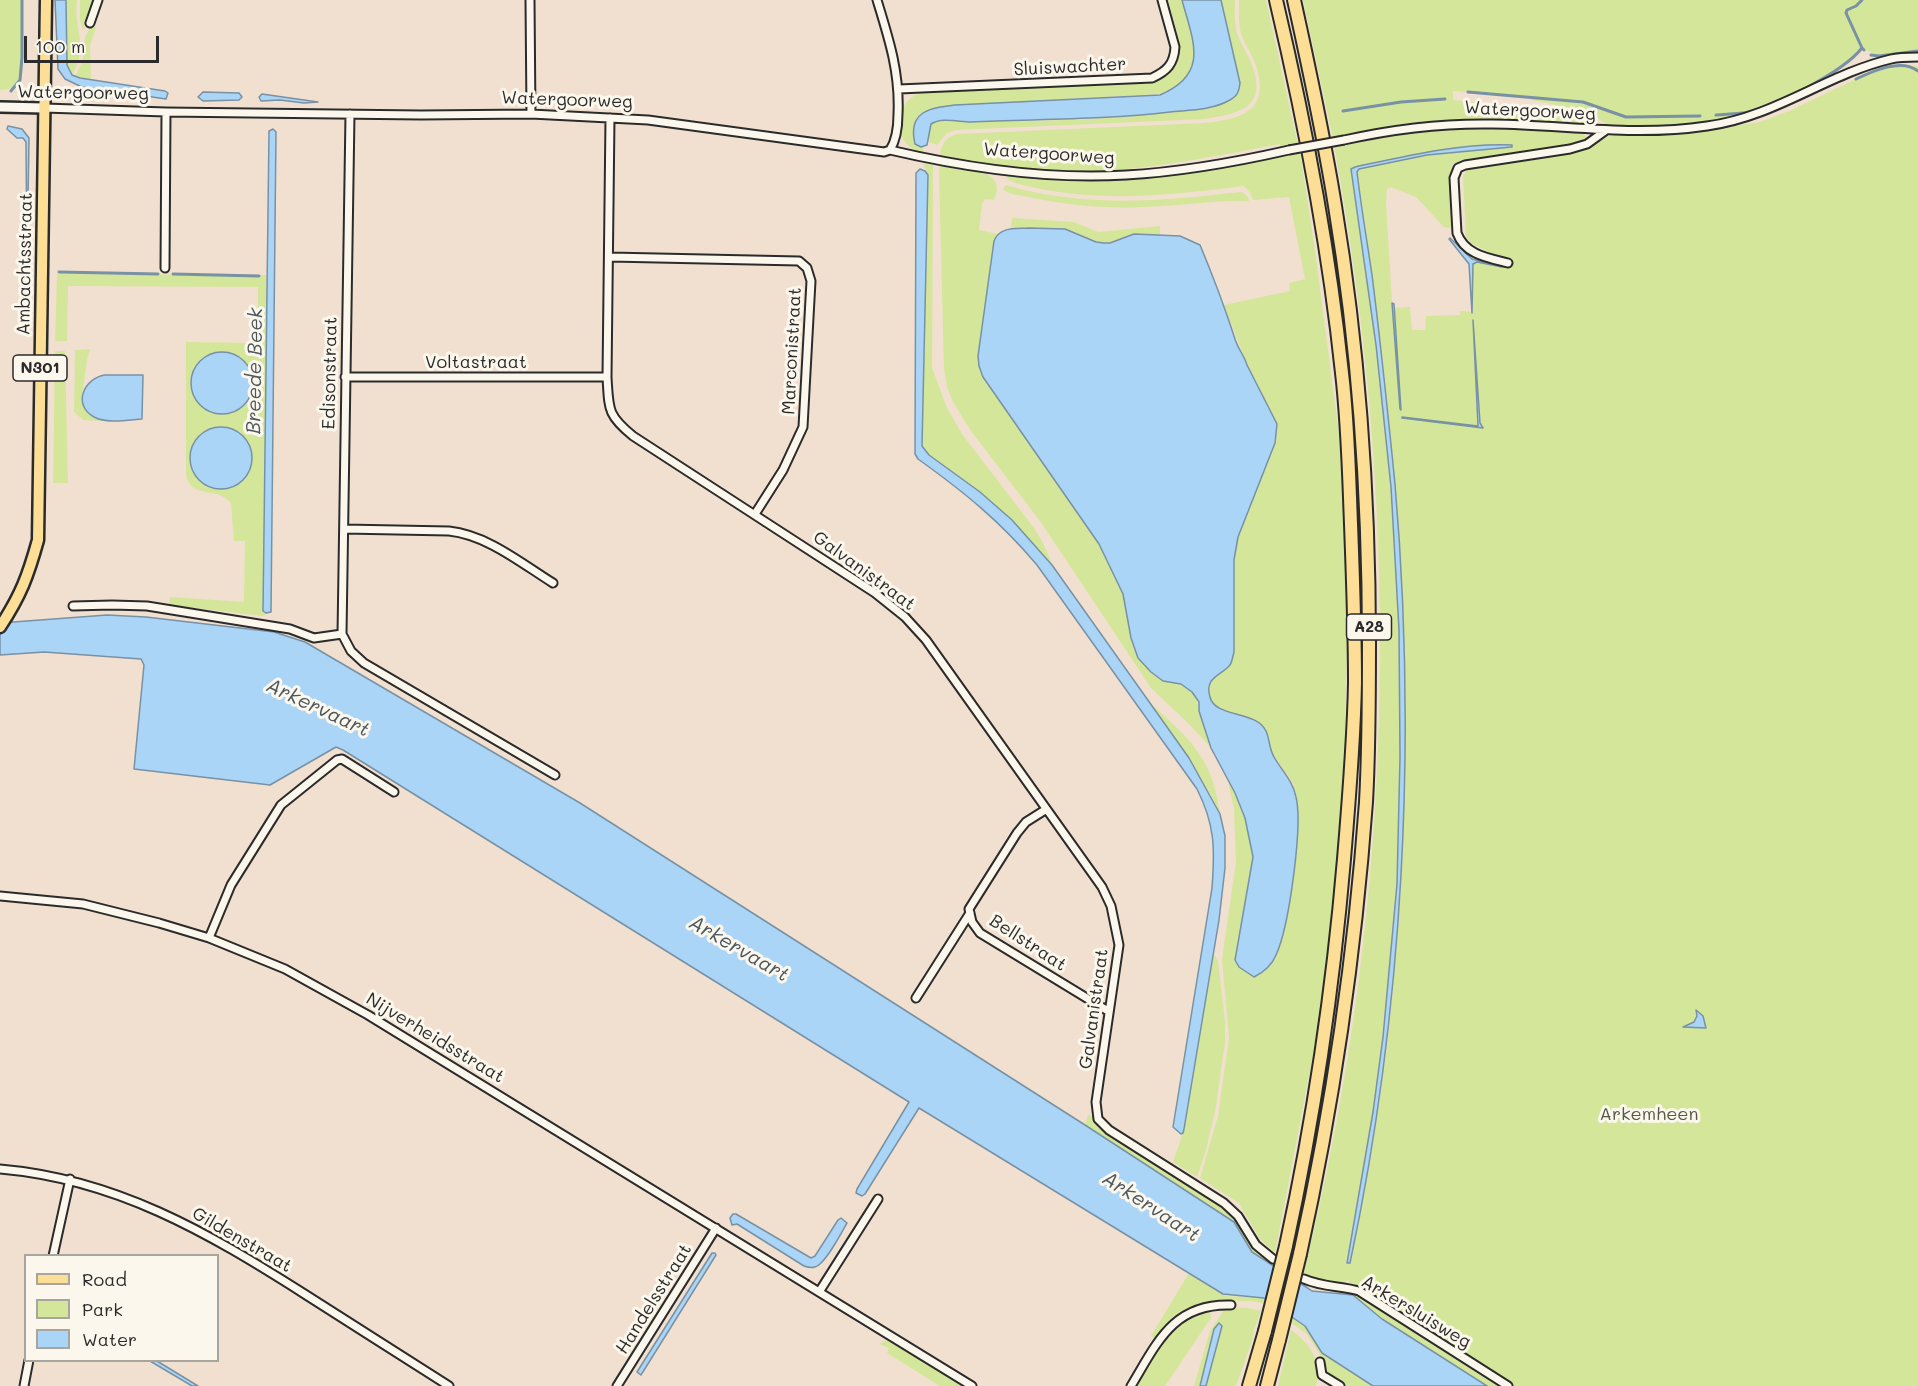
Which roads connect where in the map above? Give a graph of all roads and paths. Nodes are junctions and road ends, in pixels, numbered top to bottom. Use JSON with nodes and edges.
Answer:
{"nodes":[{"id":1,"x":46,"y":0,"type":"edge"},
{"id":2,"x":98,"y":0,"type":"edge"},
{"id":3,"x":530,"y":0,"type":"edge"},
{"id":4,"x":877,"y":0,"type":"edge"},
{"id":5,"x":1162,"y":0,"type":"edge"},
{"id":6,"x":1276,"y":0,"type":"edge"},
{"id":7,"x":1294,"y":0,"type":"edge"},
{"id":8,"x":90,"y":23,"type":"dead end"},
{"id":9,"x":1918,"y":57,"type":"edge"},
{"id":10,"x":899,"y":89,"type":"junction"},
{"id":11,"x":0,"y":107,"type":"edge"},
{"id":12,"x":44,"y":108,"type":"junction"},
{"id":13,"x":166,"y":112,"type":"junction"},
{"id":14,"x":350,"y":114,"type":"junction"},
{"id":15,"x":531,"y":114,"type":"junction"},
{"id":16,"x":610,"y":118,"type":"junction"},
{"id":17,"x":1605,"y":131,"type":"junction"},
{"id":18,"x":890,"y":150,"type":"junction"},
{"id":19,"x":610,"y":257,"type":"junction"},
{"id":20,"x":1508,"y":263,"type":"dead end"},
{"id":21,"x":165,"y":268,"type":"dead end"},
{"id":22,"x":345,"y":377,"type":"junction"},
{"id":23,"x":607,"y":377,"type":"junction"},
{"id":24,"x":755,"y":514,"type":"junction"},
{"id":25,"x":344,"y":529,"type":"junction"},
{"id":26,"x":553,"y":583,"type":"dead end"},
{"id":27,"x":73,"y":606,"type":"dead end"},
{"id":28,"x":2,"y":624,"type":"edge"},
{"id":29,"x":342,"y":634,"type":"junction"},
{"id":30,"x":555,"y":775,"type":"dead end"},
{"id":31,"x":394,"y":792,"type":"dead end"},
{"id":32,"x":1045,"y":810,"type":"junction"},
{"id":33,"x":0,"y":896,"type":"edge"},
{"id":34,"x":970,"y":913,"type":"junction"},
{"id":35,"x":209,"y":938,"type":"junction"},
{"id":36,"x":916,"y":998,"type":"dead end"},
{"id":37,"x":1108,"y":1011,"type":"junction"},
{"id":38,"x":0,"y":1169,"type":"edge"},
{"id":39,"x":70,"y":1179,"type":"junction"},
{"id":40,"x":878,"y":1199,"type":"dead end"},
{"id":41,"x":716,"y":1228,"type":"junction"},
{"id":42,"x":53,"y":1254,"type":"edge"},
{"id":43,"x":1273,"y":1259,"type":"tunnel mouth"},
{"id":44,"x":1304,"y":1279,"type":"tunnel mouth"},
{"id":45,"x":819,"y":1292,"type":"junction"},
{"id":46,"x":1231,"y":1305,"type":"dead end"},
{"id":47,"x":30,"y":1362,"type":"edge"},
{"id":48,"x":1320,"y":1362,"type":"dead end"},
{"id":49,"x":24,"y":1386,"type":"edge"},
{"id":50,"x":449,"y":1386,"type":"edge"},
{"id":51,"x":616,"y":1386,"type":"edge"},
{"id":52,"x":972,"y":1386,"type":"edge"},
{"id":53,"x":1131,"y":1386,"type":"edge"},
{"id":54,"x":1249,"y":1386,"type":"edge"},
{"id":55,"x":1267,"y":1386,"type":"edge"},
{"id":56,"x":1340,"y":1386,"type":"edge"},
{"id":57,"x":1508,"y":1386,"type":"edge"}],
"edges":[{"from":1,"to":12,"type":"main road","name":"Ambachtsstraat","number":"N301"},
{"from":2,"to":8,"type":"street"},
{"from":3,"to":15,"type":"street"},
{"from":4,"to":10,"type":"street"},
{"from":5,"to":10,"type":"street","name":"Sluiswachter"},
{"from":6,"to":54,"type":"highway","number":"A28","bridge":true},
{"from":7,"to":55,"type":"highway","number":"A28","bridge":true},
{"from":9,"to":17,"type":"street","name":"Watergoorweg"},
{"from":10,"to":18,"type":"street"},
{"from":11,"to":12,"type":"street","name":"Watergoorweg"},
{"from":12,"to":13,"type":"street","name":"Watergoorweg"},
{"from":12,"to":28,"type":"main road","name":"Ambachtsstraat","number":"N301"},
{"from":13,"to":14,"type":"street","name":"Watergoorweg"},
{"from":13,"to":21,"type":"street","name":"Watergoorweg"},
{"from":14,"to":15,"type":"street","name":"Watergoorweg"},
{"from":14,"to":22,"type":"street","name":"Edisonstraat"},
{"from":15,"to":16,"type":"street","name":"Watergoorweg"},
{"from":16,"to":18,"type":"street","name":"Watergoorweg"},
{"from":16,"to":19,"type":"street","name":"Galvanistraat"},
{"from":17,"to":18,"type":"street","name":"Watergoorweg","bridge":true},
{"from":17,"to":20,"type":"street"},
{"from":19,"to":23,"type":"street","name":"Galvanistraat"},
{"from":19,"to":24,"type":"street","name":"Marconistraat"},
{"from":22,"to":23,"type":"street","name":"Voltastraat"},
{"from":22,"to":25,"type":"street","name":"Edisonstraat"},
{"from":23,"to":24,"type":"street","name":"Galvanistraat"},
{"from":24,"to":32,"type":"street","name":"Galvanistraat"},
{"from":25,"to":26,"type":"street"},
{"from":25,"to":29,"type":"street","name":"Edisonstraat"},
{"from":27,"to":29,"type":"street"},
{"from":29,"to":30,"type":"street"},
{"from":31,"to":35,"type":"street"},
{"from":32,"to":34,"type":"street","name":"Bellstraat"},
{"from":32,"to":37,"type":"street","name":"Galvanistraat"},
{"from":33,"to":35,"type":"street","name":"Nijverheidsstraat"},
{"from":34,"to":36,"type":"street","name":"Bellstraat"},
{"from":34,"to":37,"type":"street","name":"Bellstraat"},
{"from":35,"to":41,"type":"street","name":"Nijverheidsstraat"},
{"from":37,"to":43,"type":"street","name":"Galvanistraat"},
{"from":38,"to":39,"type":"street","name":"Gildenstraat"},
{"from":39,"to":42,"type":"street"},
{"from":39,"to":50,"type":"street","name":"Gildenstraat"},
{"from":40,"to":45,"type":"street"},
{"from":41,"to":45,"type":"street","name":"Nijverheidsstraat"},
{"from":41,"to":51,"type":"street","name":"Handelsstraat"},
{"from":44,"to":57,"type":"street","name":"Arkersluisweg"},
{"from":45,"to":52,"type":"street","name":"Nijverheidsstraat"},
{"from":46,"to":53,"type":"street"},
{"from":47,"to":49,"type":"street"},
{"from":48,"to":56,"type":"street"}]}
